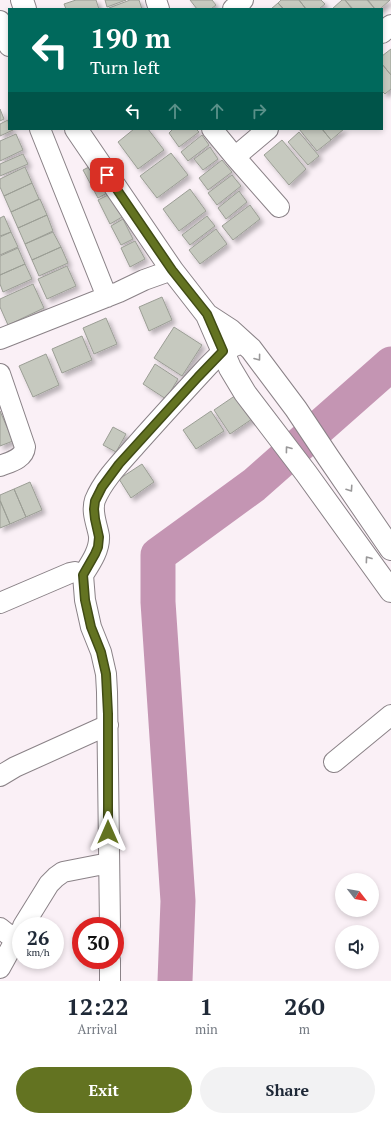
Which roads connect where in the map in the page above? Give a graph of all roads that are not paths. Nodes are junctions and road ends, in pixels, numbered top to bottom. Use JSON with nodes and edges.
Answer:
{"nodes":[{"id":1,"x":243,"y":0,"type":"edge"},
{"id":2,"x":233,"y":8,"type":"edge"},
{"id":3,"x":0,"y":21,"type":"edge"},
{"id":4,"x":391,"y":25,"type":"edge"},
{"id":5,"x":383,"y":32,"type":"edge"},
{"id":6,"x":8,"y":43,"type":"edge"},
{"id":7,"x":40,"y":130,"type":"edge"},
{"id":8,"x":77,"y":130,"type":"edge"},
{"id":9,"x":213,"y":130,"type":"edge"},
{"id":10,"x":267,"y":130,"type":"edge"},
{"id":11,"x":235,"y":157,"type":"junction"},
{"id":12,"x":279,"y":207,"type":"dead end"},
{"id":13,"x":172,"y":270,"type":"junction"},
{"id":14,"x":113,"y":294,"type":"junction"},
{"id":15,"x":207,"y":314,"type":"junction"},
{"id":16,"x":0,"y":339,"type":"edge"},
{"id":17,"x":244,"y":342,"type":"junction"},
{"id":18,"x":223,"y":351,"type":"junction"},
{"id":19,"x":0,"y":374,"type":"edge"},
{"id":20,"x":0,"y":466,"type":"edge"},
{"id":21,"x":391,"y":549,"type":"edge"},
{"id":22,"x":88,"y":566,"type":"junction"},
{"id":23,"x":391,"y":591,"type":"edge"},
{"id":24,"x":0,"y":603,"type":"edge"},
{"id":25,"x":391,"y":715,"type":"edge"},
{"id":26,"x":108,"y":725,"type":"junction"},
{"id":27,"x":334,"y":762,"type":"dead end"},
{"id":28,"x":0,"y":776,"type":"edge"},
{"id":29,"x":109,"y":863,"type":"junction"},
{"id":30,"x":25,"y":917,"type":"edge"},
{"id":31,"x":110,"y":917,"type":"edge"},
{"id":32,"x":12,"y":938,"type":"edge"},
{"id":33,"x":0,"y":968,"type":"edge"},
{"id":34,"x":110,"y":969,"type":"edge"},
{"id":35,"x":110,"y":981,"type":"edge"}],
"edges":[{"from":1,"to":2,"type":"street"},
{"from":3,"to":6,"type":"street"},
{"from":4,"to":5,"type":"street"},
{"from":7,"to":14,"type":"street"},
{"from":8,"to":13,"type":"street"},
{"from":9,"to":11,"type":"street"},
{"from":10,"to":11,"type":"street"},
{"from":11,"to":12,"type":"street"},
{"from":13,"to":14,"type":"street"},
{"from":13,"to":15,"type":"street"},
{"from":14,"to":16,"type":"street"},
{"from":15,"to":17,"type":"street"},
{"from":15,"to":18,"type":"street"},
{"from":17,"to":18,"type":"street"},
{"from":17,"to":21,"type":"street","one_way":true},
{"from":18,"to":22,"type":"street"},
{"from":23,"to":18,"type":"street","one_way":true},
{"from":19,"to":20,"type":"street"},
{"from":22,"to":24,"type":"street"},
{"from":22,"to":26,"type":"street"},
{"from":25,"to":27,"type":"street"},
{"from":26,"to":28,"type":"street"},
{"from":26,"to":29,"type":"street"},
{"from":29,"to":30,"type":"street"},
{"from":29,"to":31,"type":"street"},
{"from":32,"to":33,"type":"street"},
{"from":34,"to":35,"type":"street"}]}
